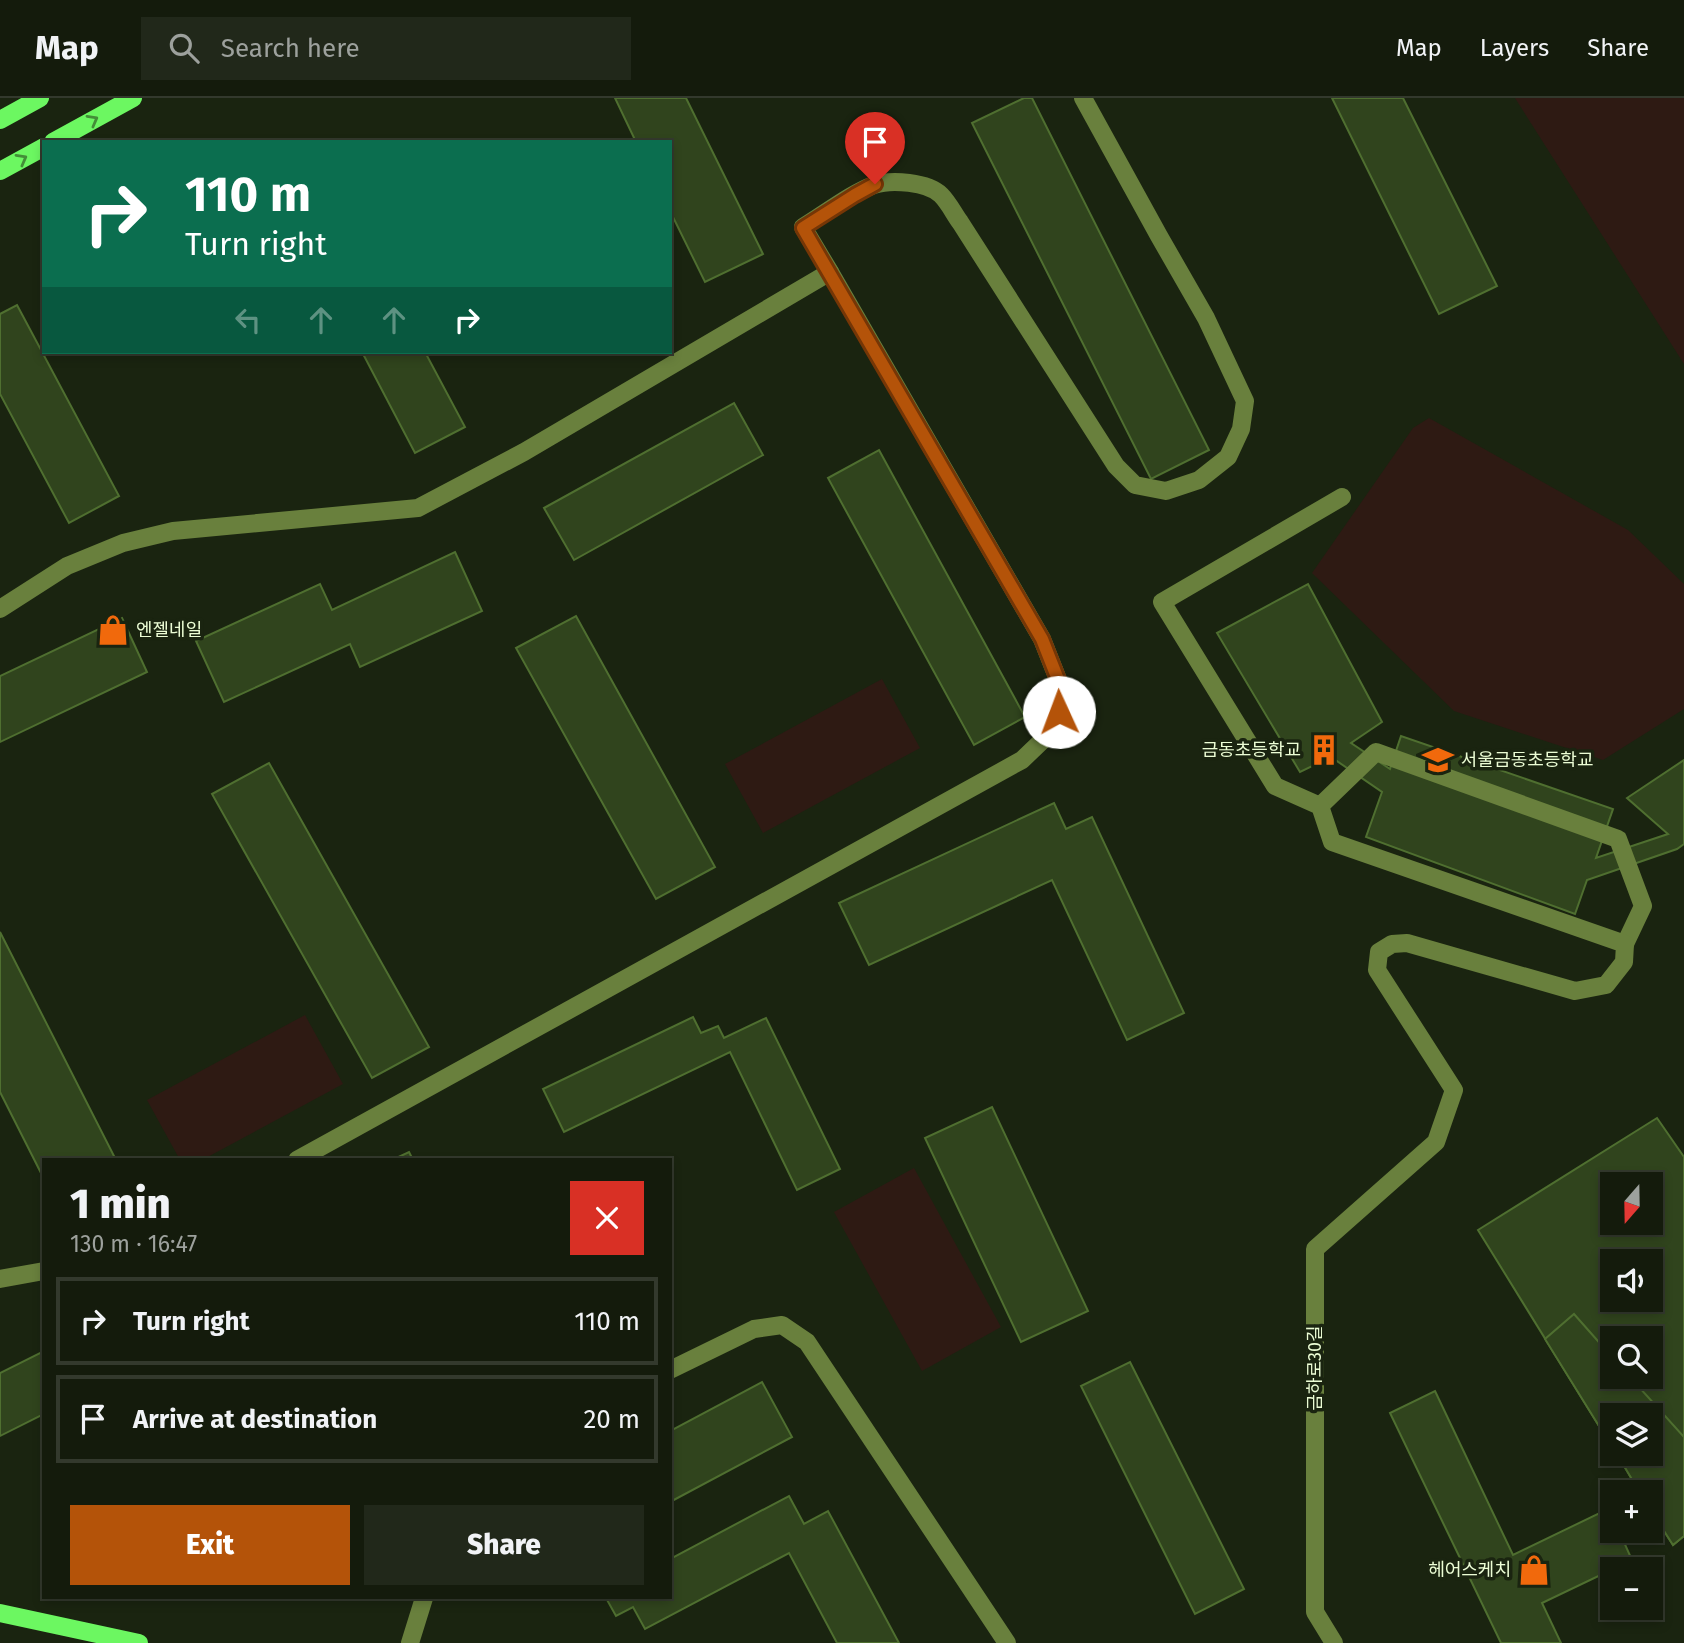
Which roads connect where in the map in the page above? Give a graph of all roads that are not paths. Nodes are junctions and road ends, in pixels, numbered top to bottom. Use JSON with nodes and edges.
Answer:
{"nodes":[{"id":1,"x":40,"y":98,"type":"edge"},
{"id":2,"x":133,"y":98,"type":"edge"},
{"id":3,"x":1083,"y":98,"type":"edge"},
{"id":4,"x":0,"y":120,"type":"edge"},
{"id":5,"x":57,"y":140,"type":"edge"},
{"id":6,"x":42,"y":148,"type":"edge"},
{"id":7,"x":0,"y":171,"type":"edge"},
{"id":8,"x":830,"y":272,"type":"junction"},
{"id":9,"x":1342,"y":497,"type":"dead end"},
{"id":10,"x":0,"y":608,"type":"edge"},
{"id":11,"x":1320,"y":806,"type":"junction"},
{"id":12,"x":1625,"y":944,"type":"junction"},
{"id":13,"x":301,"y":1158,"type":"edge"},
{"id":14,"x":42,"y":1271,"type":"edge"},
{"id":15,"x":0,"y":1279,"type":"edge"},
{"id":16,"x":672,"y":1369,"type":"edge"},
{"id":17,"x":424,"y":1599,"type":"edge"},
{"id":18,"x":0,"y":1613,"type":"edge"},
{"id":19,"x":139,"y":1643,"type":"edge"},
{"id":20,"x":410,"y":1643,"type":"edge"},
{"id":21,"x":1007,"y":1643,"type":"edge"},
{"id":22,"x":1334,"y":1643,"type":"edge"}],
"edges":[{"from":1,"to":4,"type":"main road"},
{"from":5,"to":2,"type":"main road","one_way":true},
{"from":3,"to":8,"type":"street"},
{"from":7,"to":6,"type":"main road","one_way":true},
{"from":8,"to":10,"type":"street"},
{"from":8,"to":13,"type":"street"},
{"from":9,"to":11,"type":"street"},
{"from":11,"to":12,"type":"street"},
{"from":11,"to":12,"type":"street"},
{"from":12,"to":22,"type":"street","name":"금하로30길"},
{"from":14,"to":15,"type":"street"},
{"from":16,"to":21,"type":"street"},
{"from":17,"to":20,"type":"street"},
{"from":18,"to":19,"type":"main road"}]}
